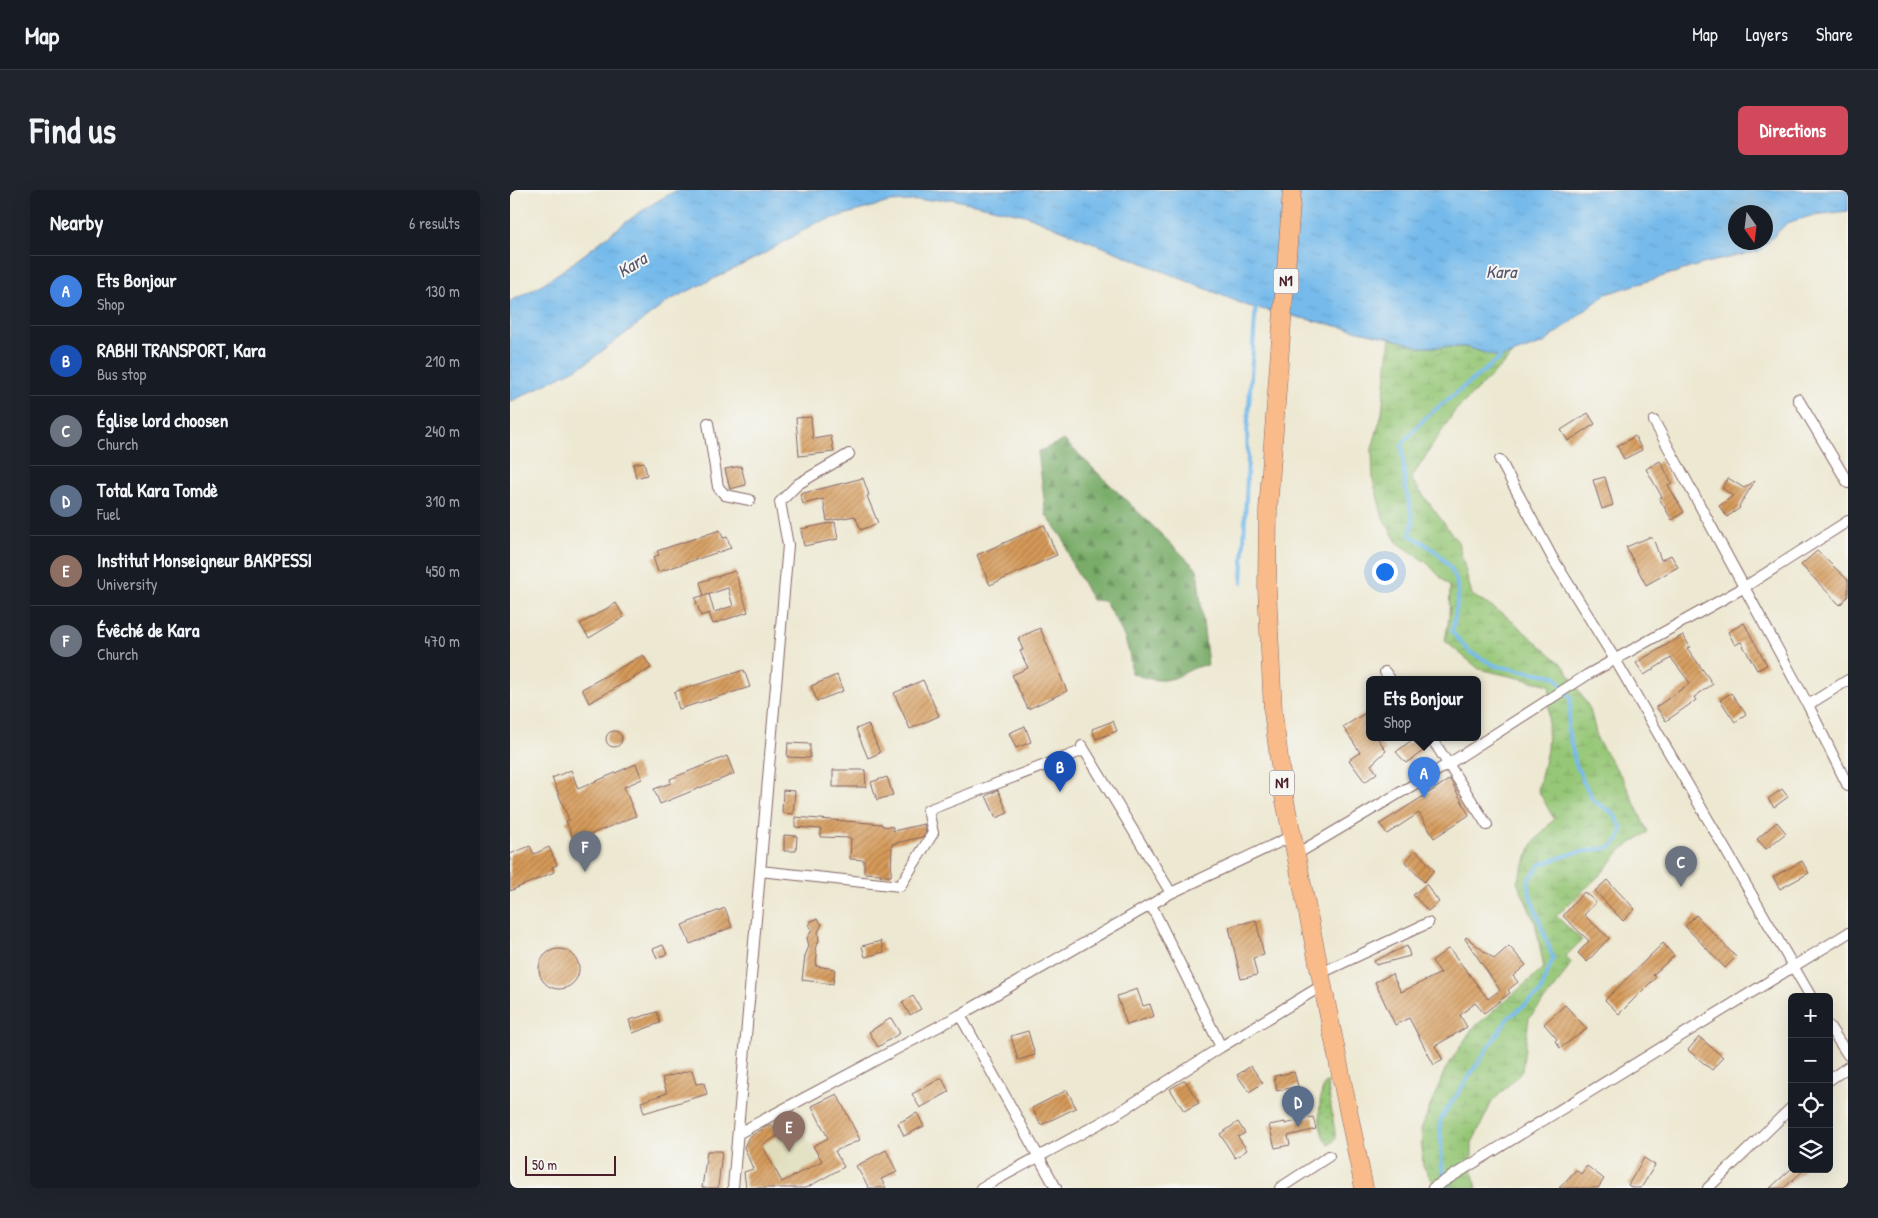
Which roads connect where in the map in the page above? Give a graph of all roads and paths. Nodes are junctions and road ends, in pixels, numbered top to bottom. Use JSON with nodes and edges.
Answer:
{"nodes":[{"id":1,"x":1292,"y":190,"type":"edge"},
{"id":2,"x":1798,"y":399,"type":"dead end"},
{"id":3,"x":1654,"y":421,"type":"dead end"},
{"id":4,"x":708,"y":423,"type":"dead end"},
{"id":5,"x":850,"y":454,"type":"dead end"},
{"id":6,"x":1500,"y":460,"type":"dead end"},
{"id":7,"x":1848,"y":483,"type":"edge"},
{"id":8,"x":750,"y":500,"type":"dead end"},
{"id":9,"x":1848,"y":521,"type":"edge"},
{"id":10,"x":1744,"y":588,"type":"junction"},
{"id":11,"x":1616,"y":661,"type":"junction"},
{"id":12,"x":1848,"y":680,"type":"edge"},
{"id":13,"x":1808,"y":705,"type":"junction"},
{"id":14,"x":1434,"y":741,"type":"edge"},
{"id":15,"x":1450,"y":763,"type":"junction"},
{"id":16,"x":1848,"y":786,"type":"edge"},
{"id":17,"x":1487,"y":825,"type":"dead end"},
{"id":18,"x":1292,"y":836,"type":"junction"},
{"id":19,"x":1296,"y":855,"type":"junction"},
{"id":20,"x":760,"y":871,"type":"junction"},
{"id":21,"x":1171,"y":893,"type":"junction"},
{"id":22,"x":1151,"y":904,"type":"junction"},
{"id":23,"x":1428,"y":922,"type":"dead end"},
{"id":24,"x":1848,"y":934,"type":"edge"},
{"id":25,"x":1793,"y":968,"type":"junction"},
{"id":26,"x":1322,"y":979,"type":"junction"},
{"id":27,"x":1809,"y":993,"type":"edge"},
{"id":28,"x":960,"y":1016,"type":"junction"},
{"id":29,"x":1833,"y":1032,"type":"edge"},
{"id":30,"x":1221,"y":1047,"type":"junction"},
{"id":31,"x":1848,"y":1055,"type":"edge"},
{"id":32,"x":1848,"y":1067,"type":"edge"},
{"id":33,"x":1833,"y":1077,"type":"edge"},
{"id":34,"x":1788,"y":1111,"type":"edge"},
{"id":35,"x":739,"y":1133,"type":"junction"},
{"id":36,"x":1329,"y":1156,"type":"dead end"},
{"id":37,"x":1038,"y":1158,"type":"junction"},
{"id":38,"x":1435,"y":1187,"type":"edge"},
{"id":39,"x":1712,"y":1187,"type":"edge"},
{"id":40,"x":733,"y":1188,"type":"edge"},
{"id":41,"x":981,"y":1188,"type":"edge"},
{"id":42,"x":1056,"y":1188,"type":"edge"},
{"id":43,"x":1280,"y":1188,"type":"edge"},
{"id":44,"x":1364,"y":1188,"type":"edge"}],
"edges":[{"from":1,"to":18,"type":"highway","number":"N1"},
{"from":2,"to":7,"type":"street"},
{"from":3,"to":10,"type":"street"},
{"from":4,"to":8,"type":"street"},
{"from":5,"to":20,"type":"street"},
{"from":6,"to":11,"type":"street"},
{"from":9,"to":10,"type":"street"},
{"from":10,"to":11,"type":"street"},
{"from":10,"to":13,"type":"street"},
{"from":11,"to":15,"type":"street"},
{"from":11,"to":25,"type":"street"},
{"from":12,"to":13,"type":"street"},
{"from":13,"to":16,"type":"street"},
{"from":14,"to":15,"type":"street"},
{"from":15,"to":17,"type":"street"},
{"from":15,"to":19,"type":"street"},
{"from":18,"to":19,"type":"highway","number":"N1"},
{"from":18,"to":21,"type":"street"},
{"from":19,"to":26,"type":"highway","number":"N1"},
{"from":20,"to":21,"type":"street"},
{"from":20,"to":35,"type":"street"},
{"from":21,"to":22,"type":"street"},
{"from":22,"to":28,"type":"street"},
{"from":22,"to":30,"type":"street"},
{"from":23,"to":26,"type":"street"},
{"from":24,"to":25,"type":"street"},
{"from":25,"to":27,"type":"street"},
{"from":25,"to":38,"type":"street"},
{"from":26,"to":30,"type":"street"},
{"from":26,"to":44,"type":"highway","number":"N1"},
{"from":28,"to":35,"type":"street"},
{"from":28,"to":37,"type":"street"},
{"from":29,"to":31,"type":"street"},
{"from":30,"to":37,"type":"street"},
{"from":32,"to":33,"type":"street"},
{"from":34,"to":39,"type":"street"},
{"from":35,"to":40,"type":"street"},
{"from":36,"to":43,"type":"street"},
{"from":37,"to":41,"type":"street"},
{"from":37,"to":42,"type":"street"}]}
